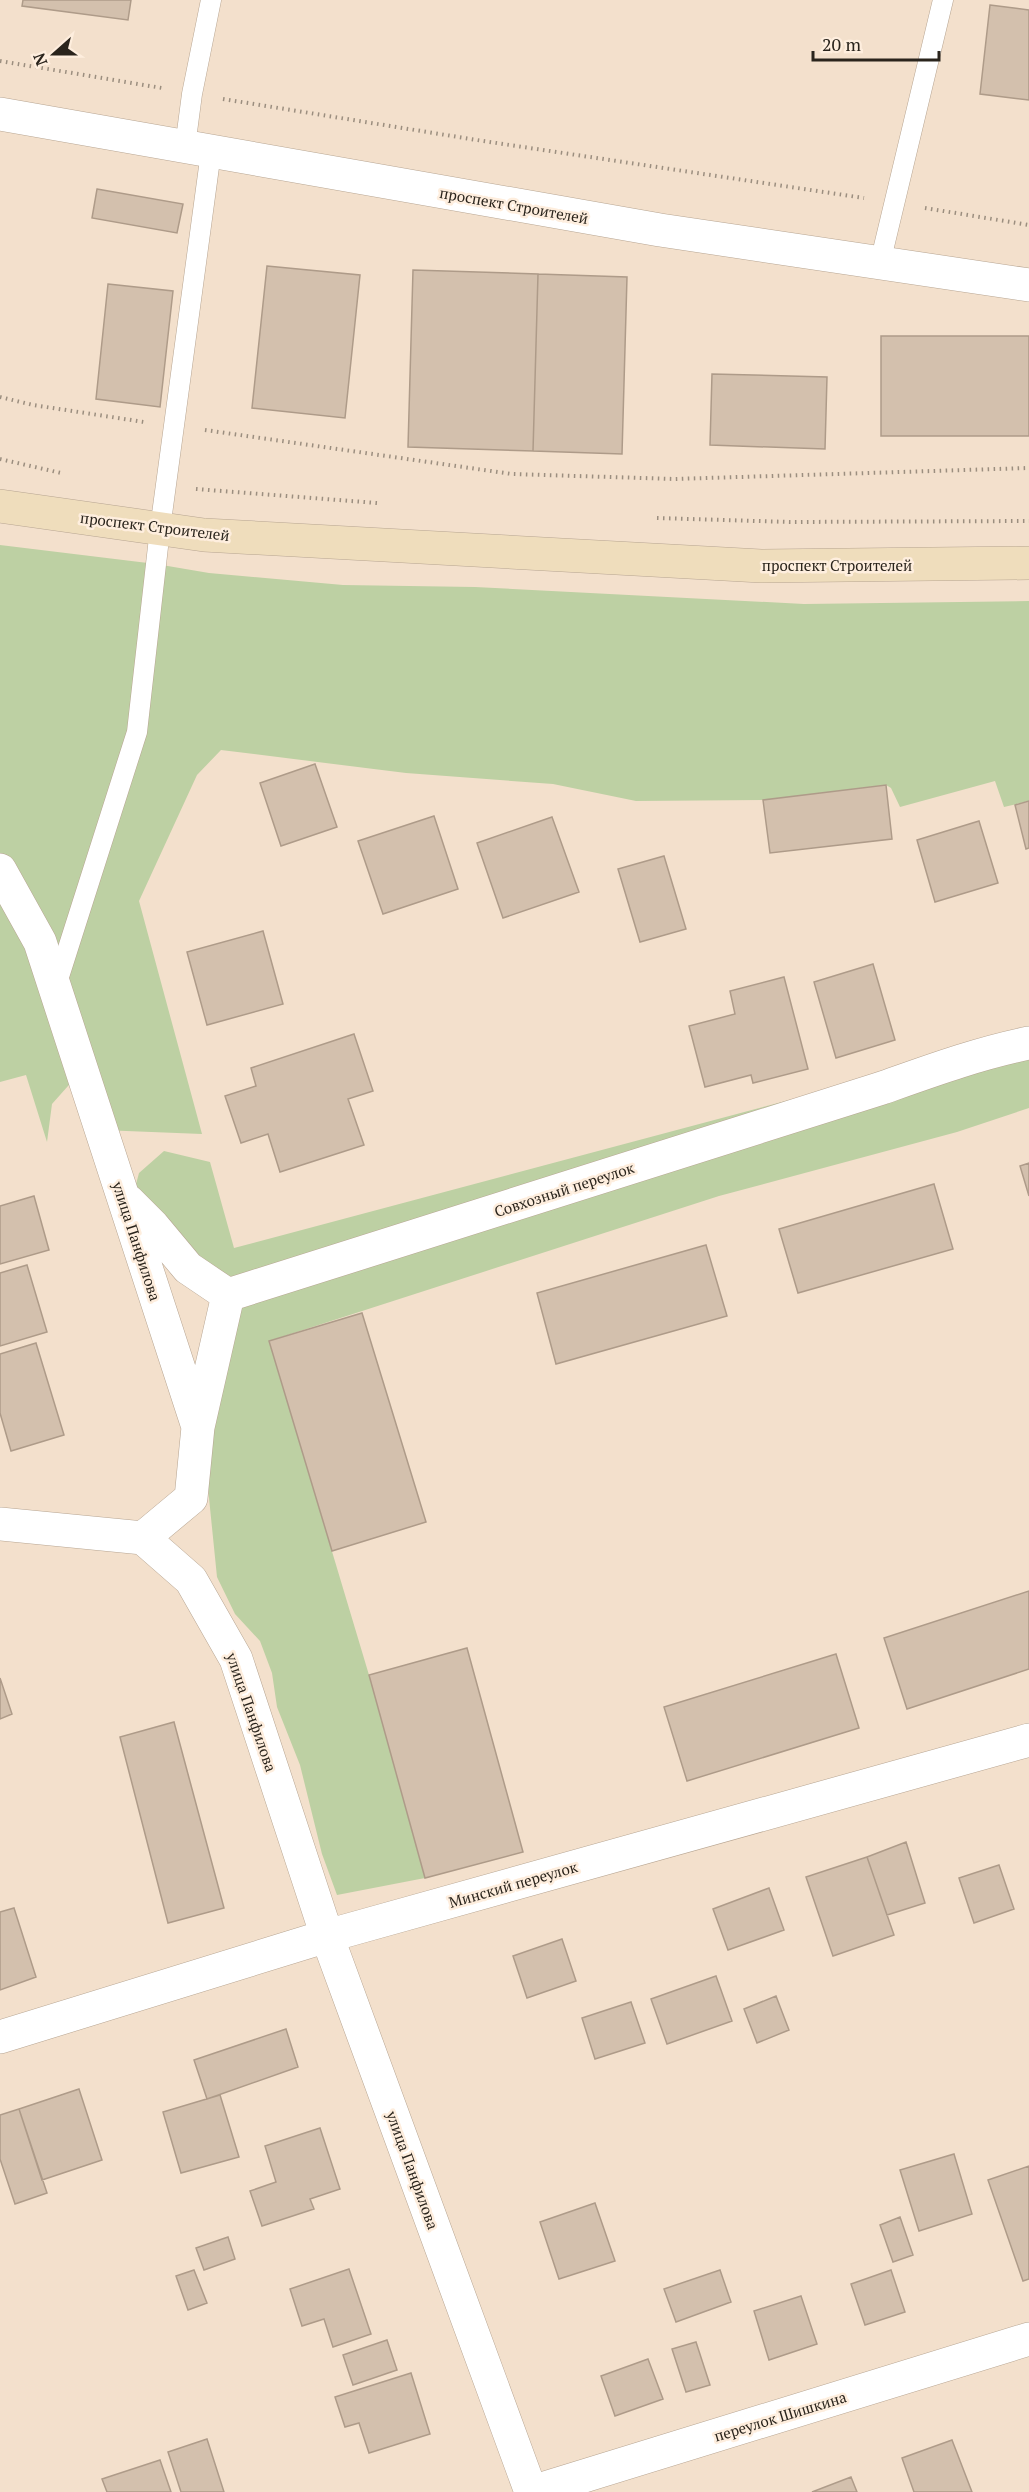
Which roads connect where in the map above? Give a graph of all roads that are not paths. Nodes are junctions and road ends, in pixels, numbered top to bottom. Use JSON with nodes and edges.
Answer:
{"nodes":[{"id":1,"x":211,"y":0,"type":"edge"},
{"id":2,"x":943,"y":0,"type":"edge"},
{"id":3,"x":0,"y":114,"type":"edge"},
{"id":4,"x":198,"y":149,"type":"junction"},
{"id":5,"x":880,"y":263,"type":"junction"},
{"id":6,"x":1029,"y":285,"type":"edge"},
{"id":7,"x":0,"y":506,"type":"edge"},
{"id":8,"x":160,"y":528,"type":"junction"},
{"id":9,"x":1029,"y":563,"type":"edge"},
{"id":10,"x":0,"y":870,"type":"edge"},
{"id":11,"x":55,"y":988,"type":"junction"},
{"id":12,"x":1029,"y":1042,"type":"edge"},
{"id":13,"x":123,"y":1196,"type":"junction"},
{"id":14,"x":228,"y":1296,"type":"junction"},
{"id":15,"x":198,"y":1427,"type":"junction"},
{"id":16,"x":0,"y":1524,"type":"edge"},
{"id":17,"x":143,"y":1538,"type":"junction"},
{"id":18,"x":1029,"y":1740,"type":"edge"},
{"id":19,"x":327,"y":1936,"type":"junction"},
{"id":20,"x":0,"y":2037,"type":"edge"},
{"id":21,"x":1029,"y":2339,"type":"edge"},
{"id":22,"x":531,"y":2492,"type":"edge"}],
"edges":[{"from":1,"to":4,"type":"lane"},
{"from":2,"to":5,"type":"lane"},
{"from":3,"to":4,"type":"street","name":"проспект Строителей"},
{"from":4,"to":5,"type":"street","name":"проспект Строителей"},
{"from":4,"to":8,"type":"lane"},
{"from":5,"to":6,"type":"street","name":"проспект Строителей"},
{"from":7,"to":8,"type":"main road","name":"проспект Строителей"},
{"from":8,"to":9,"type":"main road","name":"проспект Строителей"},
{"from":8,"to":11,"type":"lane"},
{"from":10,"to":11,"type":"street","name":"улица Панфилова"},
{"from":11,"to":13,"type":"street","name":"улица Панфилова"},
{"from":12,"to":14,"type":"street","name":"Совхозный переулок"},
{"from":13,"to":14,"type":"street"},
{"from":13,"to":15,"type":"street","name":"улица Панфилова"},
{"from":14,"to":15,"type":"street"},
{"from":15,"to":17,"type":"street","name":"улица Панфилова"},
{"from":16,"to":17,"type":"street"},
{"from":17,"to":19,"type":"street","name":"улица Панфилова"},
{"from":18,"to":19,"type":"street","name":"Минский переулок"},
{"from":19,"to":20,"type":"street","name":"Минский переулок"},
{"from":19,"to":22,"type":"street","name":"улица Панфилова"},
{"from":21,"to":22,"type":"street","name":"переулок Шишкина"}]}
